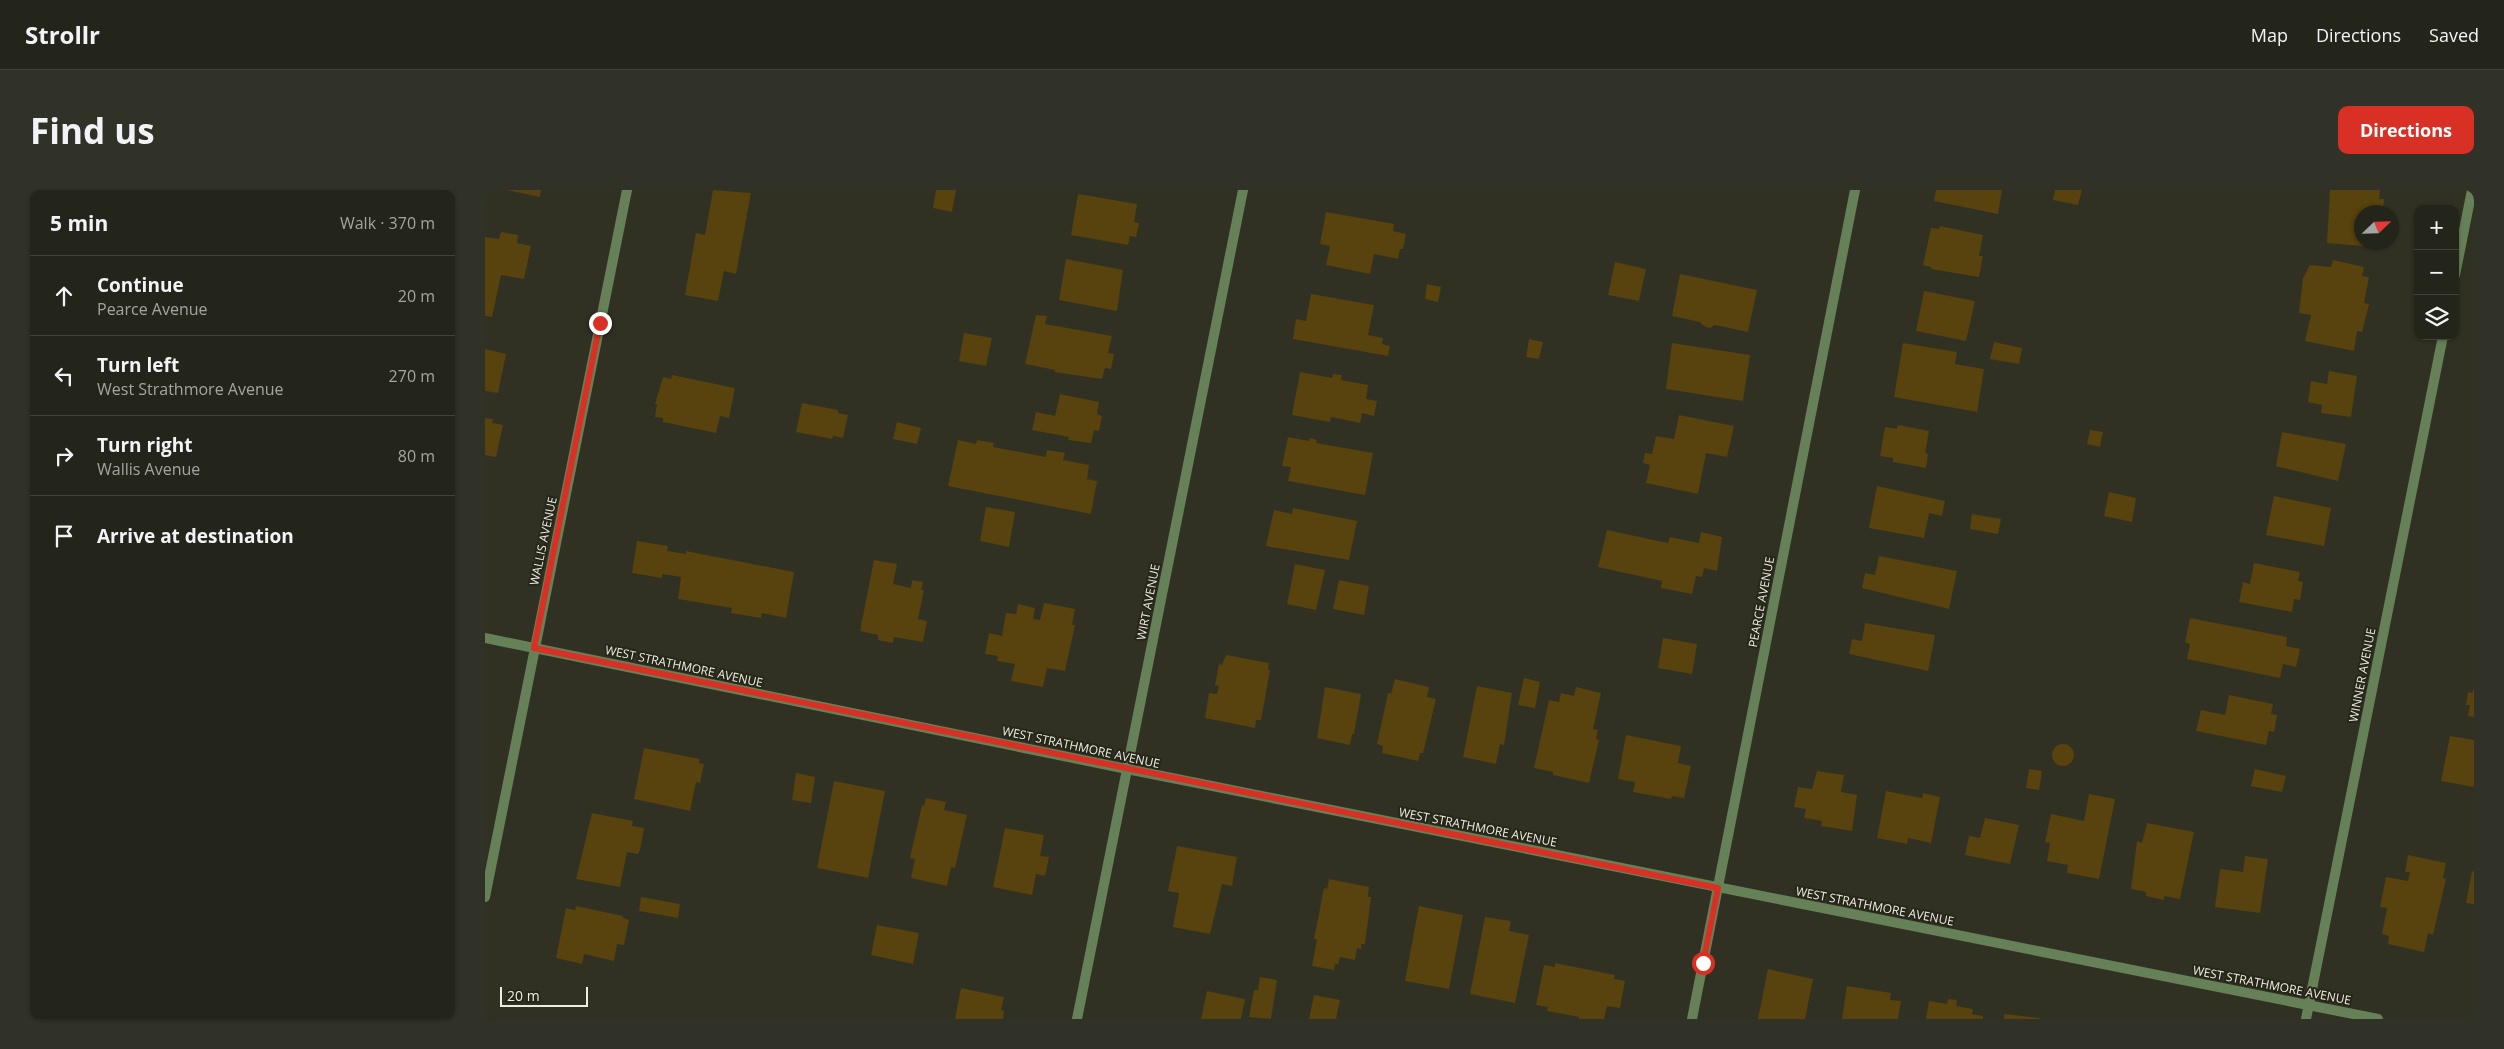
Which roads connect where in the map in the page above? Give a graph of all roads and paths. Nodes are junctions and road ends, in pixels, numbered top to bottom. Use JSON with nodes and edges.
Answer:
{"nodes":[{"id":1,"x":627,"y":190,"type":"edge"},
{"id":2,"x":1243,"y":190,"type":"edge"},
{"id":3,"x":1855,"y":190,"type":"edge"},
{"id":4,"x":2472,"y":190,"type":"edge"},
{"id":5,"x":2459,"y":255,"type":"edge"},
{"id":6,"x":2442,"y":340,"type":"edge"},
{"id":7,"x":485,"y":638,"type":"edge"},
{"id":8,"x":534,"y":648,"type":"junction"},
{"id":9,"x":1127,"y":770,"type":"junction"},
{"id":10,"x":1718,"y":888,"type":"junction"},
{"id":11,"x":485,"y":897,"type":"edge"},
{"id":12,"x":2308,"y":1005,"type":"junction"},
{"id":13,"x":1077,"y":1019,"type":"edge"},
{"id":14,"x":1692,"y":1019,"type":"edge"},
{"id":15,"x":2306,"y":1019,"type":"edge"},
{"id":16,"x":2379,"y":1019,"type":"edge"}],
"edges":[{"from":1,"to":8,"type":"street","name":"WALLIS AVENUE"},
{"from":2,"to":9,"type":"street","name":"WIRT AVENUE"},
{"from":3,"to":10,"type":"street","name":"PEARCE AVENUE"},
{"from":4,"to":5,"type":"street"},
{"from":6,"to":12,"type":"street","name":"WINNER AVENUE"},
{"from":7,"to":8,"type":"street","name":"WEST STRATHMORE AVENUE"},
{"from":8,"to":9,"type":"street","name":"WEST STRATHMORE AVENUE"},
{"from":8,"to":11,"type":"street","name":"WALLIS AVENUE"},
{"from":9,"to":10,"type":"street","name":"WEST STRATHMORE AVENUE"},
{"from":9,"to":13,"type":"street","name":"WIRT AVENUE"},
{"from":10,"to":12,"type":"street","name":"WEST STRATHMORE AVENUE"},
{"from":10,"to":14,"type":"street","name":"PEARCE AVENUE"},
{"from":12,"to":15,"type":"street","name":"WINNER AVENUE"},
{"from":12,"to":16,"type":"street","name":"WEST STRATHMORE AVENUE"}]}
